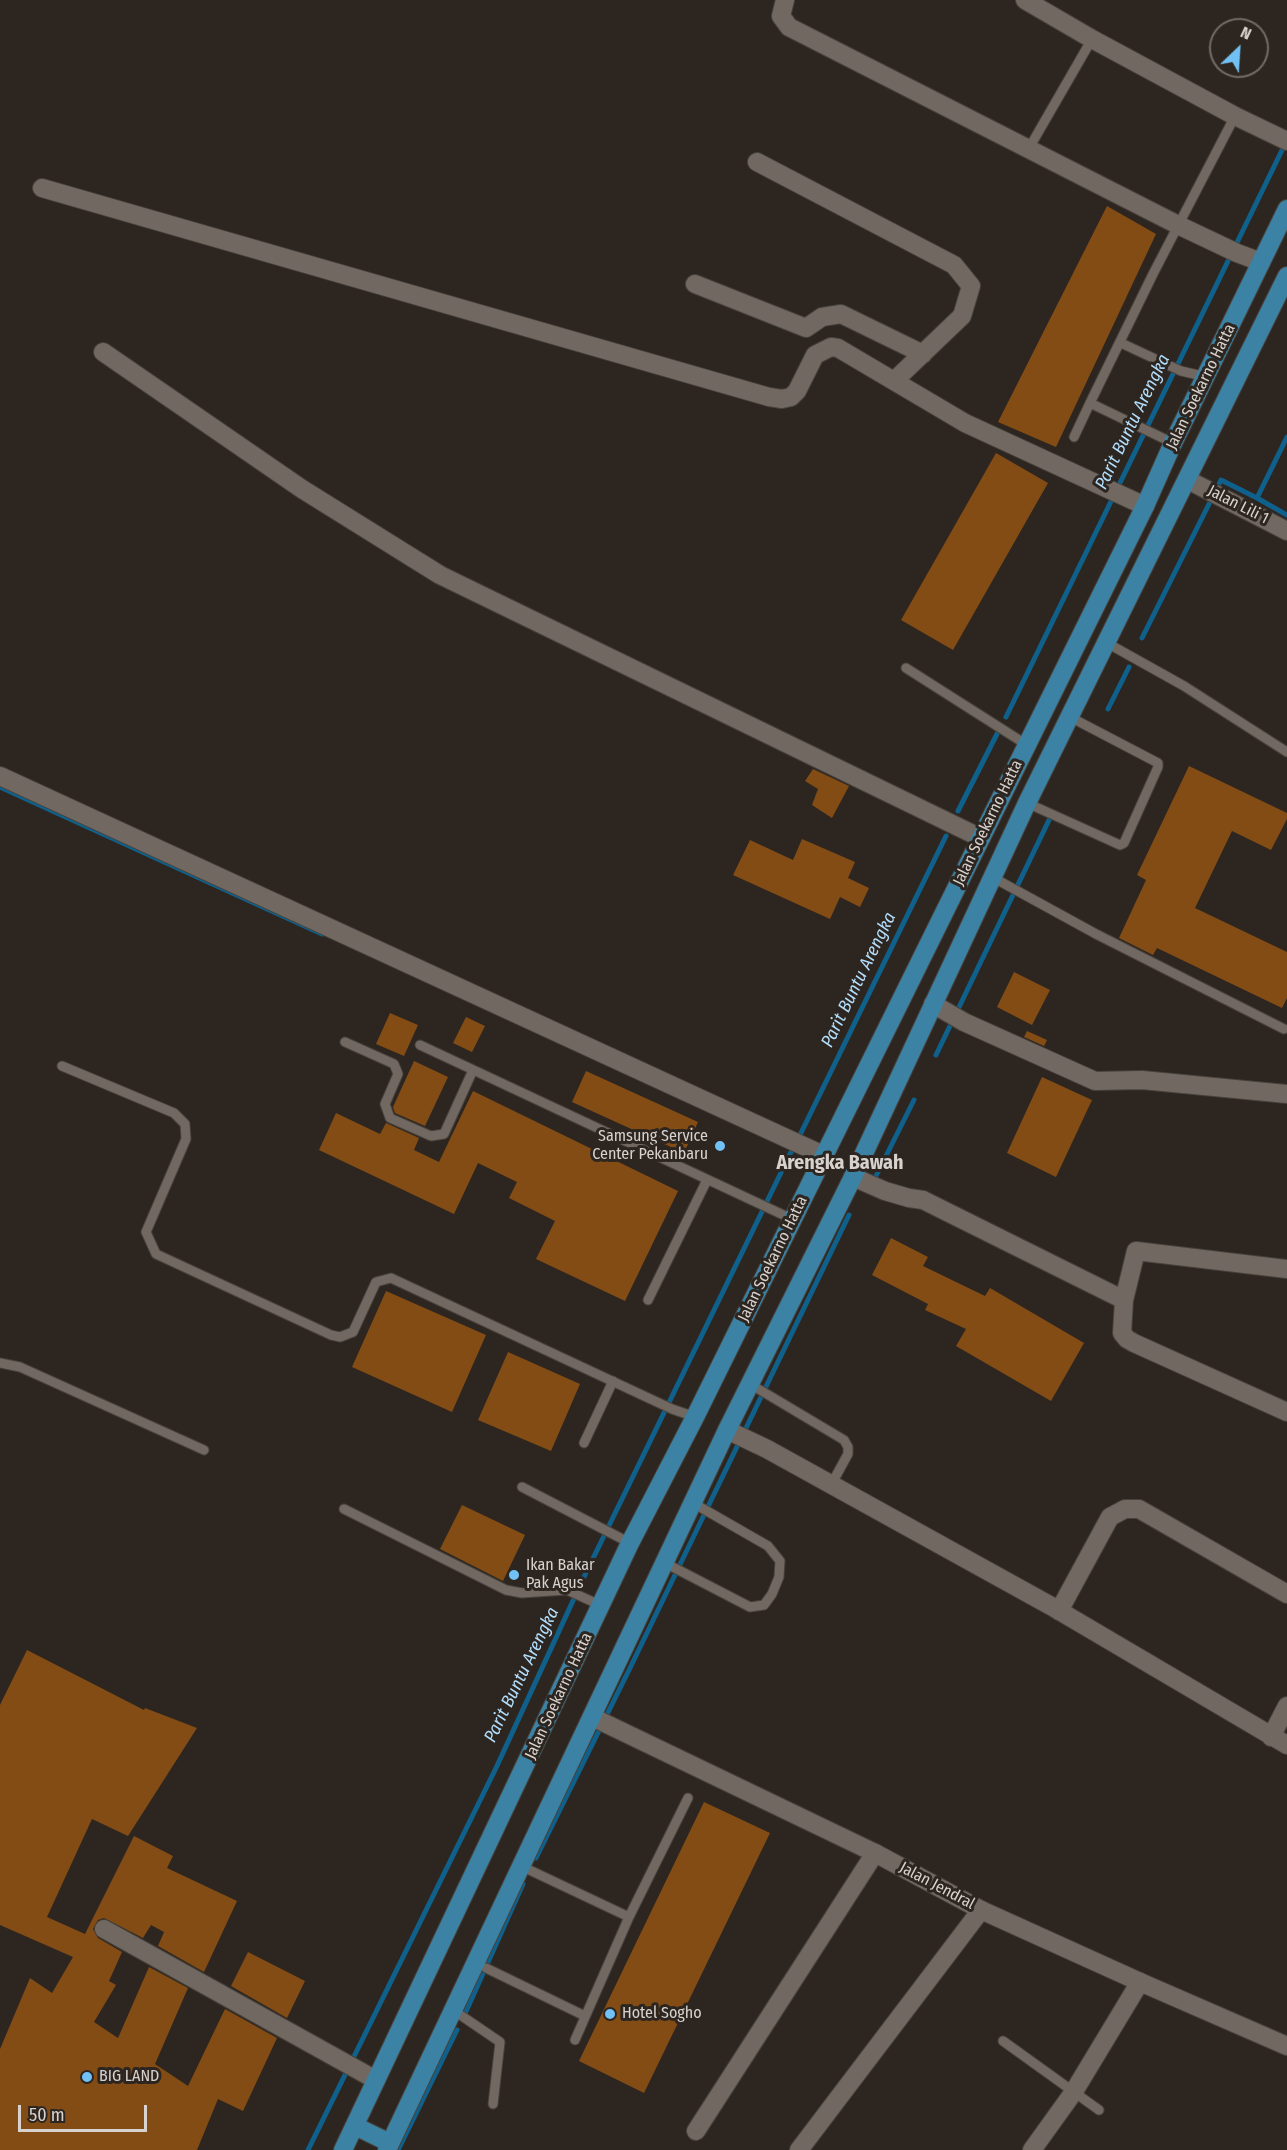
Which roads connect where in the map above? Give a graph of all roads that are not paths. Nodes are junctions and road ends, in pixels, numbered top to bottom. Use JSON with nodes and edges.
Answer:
{"nodes":[{"id":1,"x":784,"y":0,"type":"edge"},
{"id":2,"x":1025,"y":0,"type":"edge"},
{"id":3,"x":1092,"y":39,"type":"junction"},
{"id":4,"x":1235,"y":116,"type":"junction"},
{"id":5,"x":1284,"y":140,"type":"edge"},
{"id":6,"x":1028,"y":150,"type":"junction"},
{"id":7,"x":757,"y":162,"type":"dead end"},
{"id":8,"x":42,"y":188,"type":"dead end"},
{"id":9,"x":1287,"y":209,"type":"edge"},
{"id":10,"x":1178,"y":225,"type":"junction"},
{"id":11,"x":1261,"y":262,"type":"junction"},
{"id":12,"x":1287,"y":276,"type":"edge"},
{"id":13,"x":695,"y":284,"type":"dead end"},
{"id":14,"x":1121,"y":343,"type":"junction"},
{"id":15,"x":103,"y":352,"type":"dead end"},
{"id":16,"x":923,"y":354,"type":"junction"},
{"id":17,"x":1207,"y":377,"type":"junction"},
{"id":18,"x":894,"y":381,"type":"junction"},
{"id":19,"x":1090,"y":403,"type":"junction"},
{"id":20,"x":1074,"y":437,"type":"dead end"},
{"id":21,"x":1173,"y":443,"type":"junction"},
{"id":22,"x":1188,"y":480,"type":"junction"},
{"id":23,"x":1145,"y":506,"type":"junction"},
{"id":24,"x":1287,"y":531,"type":"edge"},
{"id":25,"x":1107,"y":643,"type":"junction"},
{"id":26,"x":906,"y":668,"type":"dead end"},
{"id":27,"x":1070,"y":717,"type":"junction"},
{"id":28,"x":1027,"y":745,"type":"junction"},
{"id":29,"x":1287,"y":752,"type":"edge"},
{"id":30,"x":0,"y":776,"type":"edge"},
{"id":31,"x":1028,"y":803,"type":"junction"},
{"id":32,"x":981,"y":838,"type":"junction"},
{"id":33,"x":996,"y":880,"type":"junction"},
{"id":34,"x":938,"y":1008,"type":"junction"},
{"id":35,"x":1284,"y":1029,"type":"dead end"},
{"id":36,"x":345,"y":1041,"type":"dead end"},
{"id":37,"x":420,"y":1045,"type":"dead end"},
{"id":38,"x":62,"y":1066,"type":"dead end"},
{"id":39,"x":472,"y":1070,"type":"junction"},
{"id":40,"x":1287,"y":1094,"type":"edge"},
{"id":41,"x":822,"y":1155,"type":"junction"},
{"id":42,"x":707,"y":1180,"type":"junction"},
{"id":43,"x":860,"y":1180,"type":"junction"},
{"id":44,"x":792,"y":1219,"type":"junction"},
{"id":45,"x":1287,"y":1269,"type":"edge"},
{"id":46,"x":648,"y":1300,"type":"dead end"},
{"id":47,"x":1124,"y":1300,"type":"junction"},
{"id":48,"x":0,"y":1363,"type":"edge"},
{"id":49,"x":613,"y":1381,"type":"junction"},
{"id":50,"x":750,"y":1384,"type":"junction"},
{"id":51,"x":1287,"y":1412,"type":"edge"},
{"id":52,"x":695,"y":1417,"type":"junction"},
{"id":53,"x":734,"y":1433,"type":"junction"},
{"id":54,"x":584,"y":1443,"type":"dead end"},
{"id":55,"x":204,"y":1450,"type":"dead end"},
{"id":56,"x":831,"y":1485,"type":"junction"},
{"id":57,"x":522,"y":1487,"type":"dead end"},
{"id":58,"x":702,"y":1508,"type":"junction"},
{"id":59,"x":344,"y":1509,"type":"dead end"},
{"id":60,"x":622,"y":1540,"type":"junction"},
{"id":61,"x":668,"y":1565,"type":"junction"},
{"id":62,"x":1287,"y":1594,"type":"edge"},
{"id":63,"x":602,"y":1606,"type":"junction"},
{"id":64,"x":1059,"y":1611,"type":"junction"},
{"id":65,"x":1287,"y":1706,"type":"edge"},
{"id":66,"x":595,"y":1719,"type":"junction"},
{"id":67,"x":1279,"y":1741,"type":"edge"},
{"id":68,"x":688,"y":1798,"type":"dead end"},
{"id":69,"x":875,"y":1853,"type":"junction"},
{"id":70,"x":520,"y":1866,"type":"junction"},
{"id":71,"x":981,"y":1910,"type":"junction"},
{"id":72,"x":629,"y":1917,"type":"junction"},
{"id":73,"x":104,"y":1929,"type":"dead end"},
{"id":74,"x":486,"y":1968,"type":"dead end"},
{"id":75,"x":1140,"y":1982,"type":"junction"},
{"id":76,"x":453,"y":2010,"type":"junction"},
{"id":77,"x":585,"y":2016,"type":"junction"},
{"id":78,"x":575,"y":2040,"type":"dead end"},
{"id":79,"x":1003,"y":2041,"type":"dead end"},
{"id":80,"x":1287,"y":2046,"type":"edge"},
{"id":81,"x":376,"y":2080,"type":"junction"},
{"id":82,"x":1073,"y":2093,"type":"junction"},
{"id":83,"x":493,"y":2104,"type":"dead end"},
{"id":84,"x":1100,"y":2110,"type":"dead end"},
{"id":85,"x":356,"y":2126,"type":"junction"},
{"id":86,"x":696,"y":2131,"type":"dead end"},
{"id":87,"x":388,"y":2146,"type":"edge"},
{"id":88,"x":343,"y":2150,"type":"edge"},
{"id":89,"x":799,"y":2150,"type":"edge"},
{"id":90,"x":1032,"y":2150,"type":"edge"}],
"edges":[{"from":1,"to":6,"type":"street"},
{"from":2,"to":3,"type":"street"},
{"from":3,"to":4,"type":"street"},
{"from":3,"to":6,"type":"lane"},
{"from":4,"to":5,"type":"street"},
{"from":4,"to":10,"type":"lane"},
{"from":6,"to":10,"type":"street"},
{"from":7,"to":16,"type":"street"},
{"from":8,"to":18,"type":"street"},
{"from":9,"to":11,"type":"main road","name":"Jalan Soekarno Hatta"},
{"from":10,"to":11,"type":"street"},
{"from":10,"to":14,"type":"lane"},
{"from":11,"to":17,"type":"main road","name":"Jalan Soekarno Hatta"},
{"from":12,"to":22,"type":"main road","name":"Jalan Soekarno Hatta"},
{"from":13,"to":16,"type":"street"},
{"from":14,"to":17,"type":"lane"},
{"from":14,"to":19,"type":"lane"},
{"from":15,"to":32,"type":"street"},
{"from":16,"to":18,"type":"street"},
{"from":17,"to":21,"type":"main road","name":"Jalan Soekarno Hatta"},
{"from":18,"to":23,"type":"street"},
{"from":19,"to":20,"type":"lane"},
{"from":19,"to":21,"type":"lane"},
{"from":21,"to":23,"type":"main road","name":"Jalan Soekarno Hatta"},
{"from":22,"to":24,"type":"street","name":"Jalan Lili 1"},
{"from":22,"to":25,"type":"main road","name":"Jalan Soekarno Hatta"},
{"from":23,"to":28,"type":"main road","name":"Jalan Soekarno Hatta"},
{"from":25,"to":27,"type":"main road","name":"Jalan Soekarno Hatta"},
{"from":25,"to":29,"type":"lane"},
{"from":26,"to":28,"type":"lane"},
{"from":27,"to":31,"type":"main road","name":"Jalan Soekarno Hatta"},
{"from":27,"to":31,"type":"lane"},
{"from":28,"to":32,"type":"main road","name":"Jalan Soekarno Hatta"},
{"from":30,"to":41,"type":"street"},
{"from":31,"to":33,"type":"main road","name":"Jalan Soekarno Hatta"},
{"from":32,"to":41,"type":"main road","name":"Jalan Soekarno Hatta"},
{"from":33,"to":34,"type":"main road","name":"Jalan Soekarno Hatta"},
{"from":33,"to":35,"type":"lane"},
{"from":34,"to":40,"type":"street"},
{"from":34,"to":43,"type":"main road","name":"Jalan Soekarno Hatta"},
{"from":36,"to":39,"type":"lane"},
{"from":37,"to":39,"type":"lane"},
{"from":38,"to":49,"type":"lane"},
{"from":39,"to":42,"type":"lane"},
{"from":41,"to":44,"type":"main road","name":"Jalan Soekarno Hatta"},
{"from":42,"to":44,"type":"lane"},
{"from":42,"to":46,"type":"lane"},
{"from":43,"to":47,"type":"street"},
{"from":43,"to":50,"type":"main road","name":"Jalan Soekarno Hatta"},
{"from":44,"to":52,"type":"main road","name":"Jalan Soekarno Hatta"},
{"from":45,"to":47,"type":"street"},
{"from":47,"to":51,"type":"street"},
{"from":48,"to":55,"type":"lane"},
{"from":49,"to":52,"type":"lane"},
{"from":49,"to":54,"type":"lane"},
{"from":50,"to":53,"type":"main road","name":"Jalan Soekarno Hatta"},
{"from":50,"to":56,"type":"lane"},
{"from":52,"to":60,"type":"main road","name":"Jalan Soekarno Hatta"},
{"from":53,"to":56,"type":"street"},
{"from":53,"to":58,"type":"main road","name":"Jalan Soekarno Hatta"},
{"from":56,"to":64,"type":"street"},
{"from":57,"to":60,"type":"lane"},
{"from":58,"to":61,"type":"main road","name":"Jalan Soekarno Hatta"},
{"from":58,"to":61,"type":"lane"},
{"from":59,"to":63,"type":"lane"},
{"from":60,"to":63,"type":"main road","name":"Jalan Soekarno Hatta"},
{"from":61,"to":66,"type":"main road","name":"Jalan Soekarno Hatta"},
{"from":62,"to":64,"type":"street"},
{"from":63,"to":81,"type":"main road","name":"Jalan Soekarno Hatta"},
{"from":64,"to":67,"type":"street"},
{"from":65,"to":67,"type":"street"},
{"from":66,"to":69,"type":"street","name":"Jalan Jendral"},
{"from":66,"to":70,"type":"main road","name":"Jalan Soekarno Hatta"},
{"from":68,"to":72,"type":"lane"},
{"from":69,"to":71,"type":"street","name":"Jalan Jendral"},
{"from":69,"to":86,"type":"street"},
{"from":70,"to":72,"type":"lane"},
{"from":70,"to":76,"type":"main road","name":"Jalan Soekarno Hatta"},
{"from":71,"to":75,"type":"street","name":"Jalan Jendral"},
{"from":71,"to":89,"type":"street"},
{"from":72,"to":77,"type":"lane"},
{"from":73,"to":81,"type":"street"},
{"from":74,"to":77,"type":"lane"},
{"from":75,"to":80,"type":"street","name":"Jalan Jendral"},
{"from":75,"to":82,"type":"street"},
{"from":76,"to":83,"type":"lane"},
{"from":76,"to":87,"type":"main road","name":"Jalan Soekarno Hatta"},
{"from":77,"to":78,"type":"lane"},
{"from":79,"to":82,"type":"lane"},
{"from":81,"to":85,"type":"main road","name":"Jalan Soekarno Hatta"},
{"from":82,"to":84,"type":"lane"},
{"from":82,"to":90,"type":"street"},
{"from":85,"to":87,"type":"main road"},
{"from":85,"to":88,"type":"main road","name":"Jalan Soekarno Hatta"}]}
